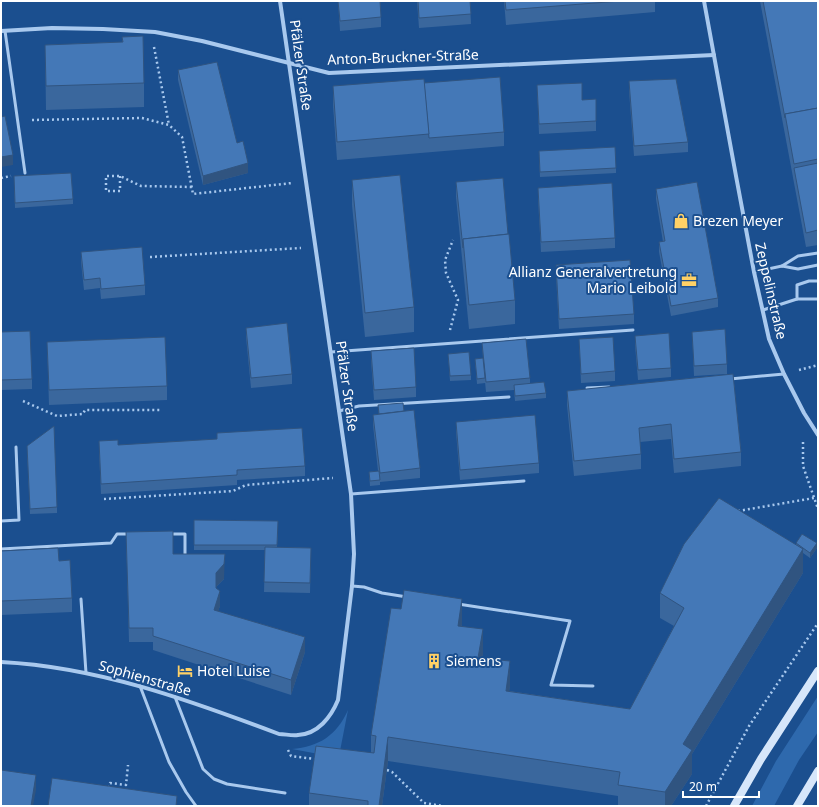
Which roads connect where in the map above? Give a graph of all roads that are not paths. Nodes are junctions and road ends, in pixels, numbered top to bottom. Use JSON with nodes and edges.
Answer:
{"nodes":[{"id":1,"x":280,"y":1,"type":"edge"},
{"id":2,"x":704,"y":1,"type":"edge"},
{"id":3,"x":3,"y":31,"type":"edge"},
{"id":4,"x":714,"y":55,"type":"junction"},
{"id":5,"x":290,"y":63,"type":"junction"},
{"id":6,"x":25,"y":173,"type":"dead end"},
{"id":7,"x":818,"y":253,"type":"edge"},
{"id":8,"x":818,"y":265,"type":"edge"},
{"id":9,"x":782,"y":266,"type":"junction"},
{"id":10,"x":754,"y":272,"type":"junction"},
{"id":11,"x":818,"y":282,"type":"edge"},
{"id":12,"x":797,"y":299,"type":"junction"},
{"id":13,"x":818,"y":299,"type":"edge"},
{"id":14,"x":762,"y":310,"type":"junction"},
{"id":15,"x":633,"y":330,"type":"dead end"},
{"id":16,"x":331,"y":352,"type":"junction"},
{"id":17,"x":784,"y":374,"type":"junction"},
{"id":18,"x":728,"y":379,"type":"edge"},
{"id":19,"x":610,"y":387,"type":"edge"},
{"id":20,"x":587,"y":388,"type":"edge"},
{"id":21,"x":509,"y":397,"type":"dead end"},
{"id":22,"x":339,"y":411,"type":"junction"},
{"id":23,"x":818,"y":435,"type":"edge"},
{"id":24,"x":16,"y":447,"type":"dead end"},
{"id":25,"x":524,"y":481,"type":"dead end"},
{"id":26,"x":351,"y":494,"type":"junction"},
{"id":27,"x":1,"y":521,"type":"edge"},
{"id":28,"x":132,"y":534,"type":"edge"},
{"id":29,"x":162,"y":534,"type":"edge"},
{"id":30,"x":1,"y":549,"type":"edge"},
{"id":31,"x":185,"y":561,"type":"edge"},
{"id":32,"x":352,"y":586,"type":"junction"},
{"id":33,"x":414,"y":598,"type":"edge"},
{"id":34,"x":81,"y":599,"type":"dead end"},
{"id":35,"x":453,"y":603,"type":"edge"},
{"id":36,"x":1,"y":662,"type":"edge"},
{"id":37,"x":818,"y":671,"type":"edge"},
{"id":38,"x":86,"y":673,"type":"junction"},
{"id":39,"x":140,"y":686,"type":"junction"},
{"id":40,"x":593,"y":686,"type":"dead end"},
{"id":41,"x":175,"y":697,"type":"junction"},
{"id":42,"x":279,"y":734,"type":"joint"},
{"id":43,"x":818,"y":771,"type":"edge"},
{"id":44,"x":285,"y":793,"type":"dead end"},
{"id":45,"x":196,"y":806,"type":"edge"},
{"id":46,"x":734,"y":806,"type":"edge"},
{"id":47,"x":797,"y":806,"type":"edge"}],
"edges":[{"from":1,"to":5,"type":"street","name":"Pfälzer Straße"},
{"from":2,"to":4,"type":"street","name":"Zeppelinstraße"},
{"from":3,"to":5,"type":"street","name":"Anton-Bruckner-Straße"},
{"from":3,"to":6,"type":"lane"},
{"from":4,"to":5,"type":"street","name":"Anton-Bruckner-Straße"},
{"from":4,"to":10,"type":"street","name":"Zeppelinstraße"},
{"from":5,"to":16,"type":"street","name":"Pfälzer Straße"},
{"from":7,"to":9,"type":"lane"},
{"from":8,"to":9,"type":"lane"},
{"from":9,"to":10,"type":"lane"},
{"from":10,"to":14,"type":"street","name":"Zeppelinstraße"},
{"from":11,"to":12,"type":"lane"},
{"from":12,"to":13,"type":"lane"},
{"from":12,"to":14,"type":"lane"},
{"from":14,"to":17,"type":"street","name":"Zeppelinstraße"},
{"from":15,"to":16,"type":"lane"},
{"from":16,"to":22,"type":"street","name":"Pfälzer Straße"},
{"from":17,"to":18,"type":"lane"},
{"from":17,"to":23,"type":"street","name":"Zeppelinstraße"},
{"from":19,"to":20,"type":"lane"},
{"from":21,"to":22,"type":"lane"},
{"from":22,"to":26,"type":"street","name":"Pfälzer Straße"},
{"from":24,"to":27,"type":"lane"},
{"from":25,"to":26,"type":"lane"},
{"from":26,"to":32,"type":"street","name":"Pfälzer Straße"},
{"from":28,"to":30,"type":"lane"},
{"from":29,"to":31,"type":"lane"},
{"from":32,"to":33,"type":"lane"},
{"from":32,"to":42,"type":"street","name":"Pfälzer Straße"},
{"from":34,"to":38,"type":"lane"},
{"from":35,"to":40,"type":"lane"},
{"from":36,"to":38,"type":"street","name":"Sophienstraße"},
{"from":37,"to":46,"type":"main road"},
{"from":38,"to":39,"type":"street","name":"Sophienstraße"},
{"from":39,"to":41,"type":"street","name":"Sophienstraße"},
{"from":39,"to":45,"type":"lane"},
{"from":41,"to":42,"type":"street","name":"Sophienstraße"},
{"from":41,"to":44,"type":"lane"},
{"from":43,"to":47,"type":"main road"}]}
